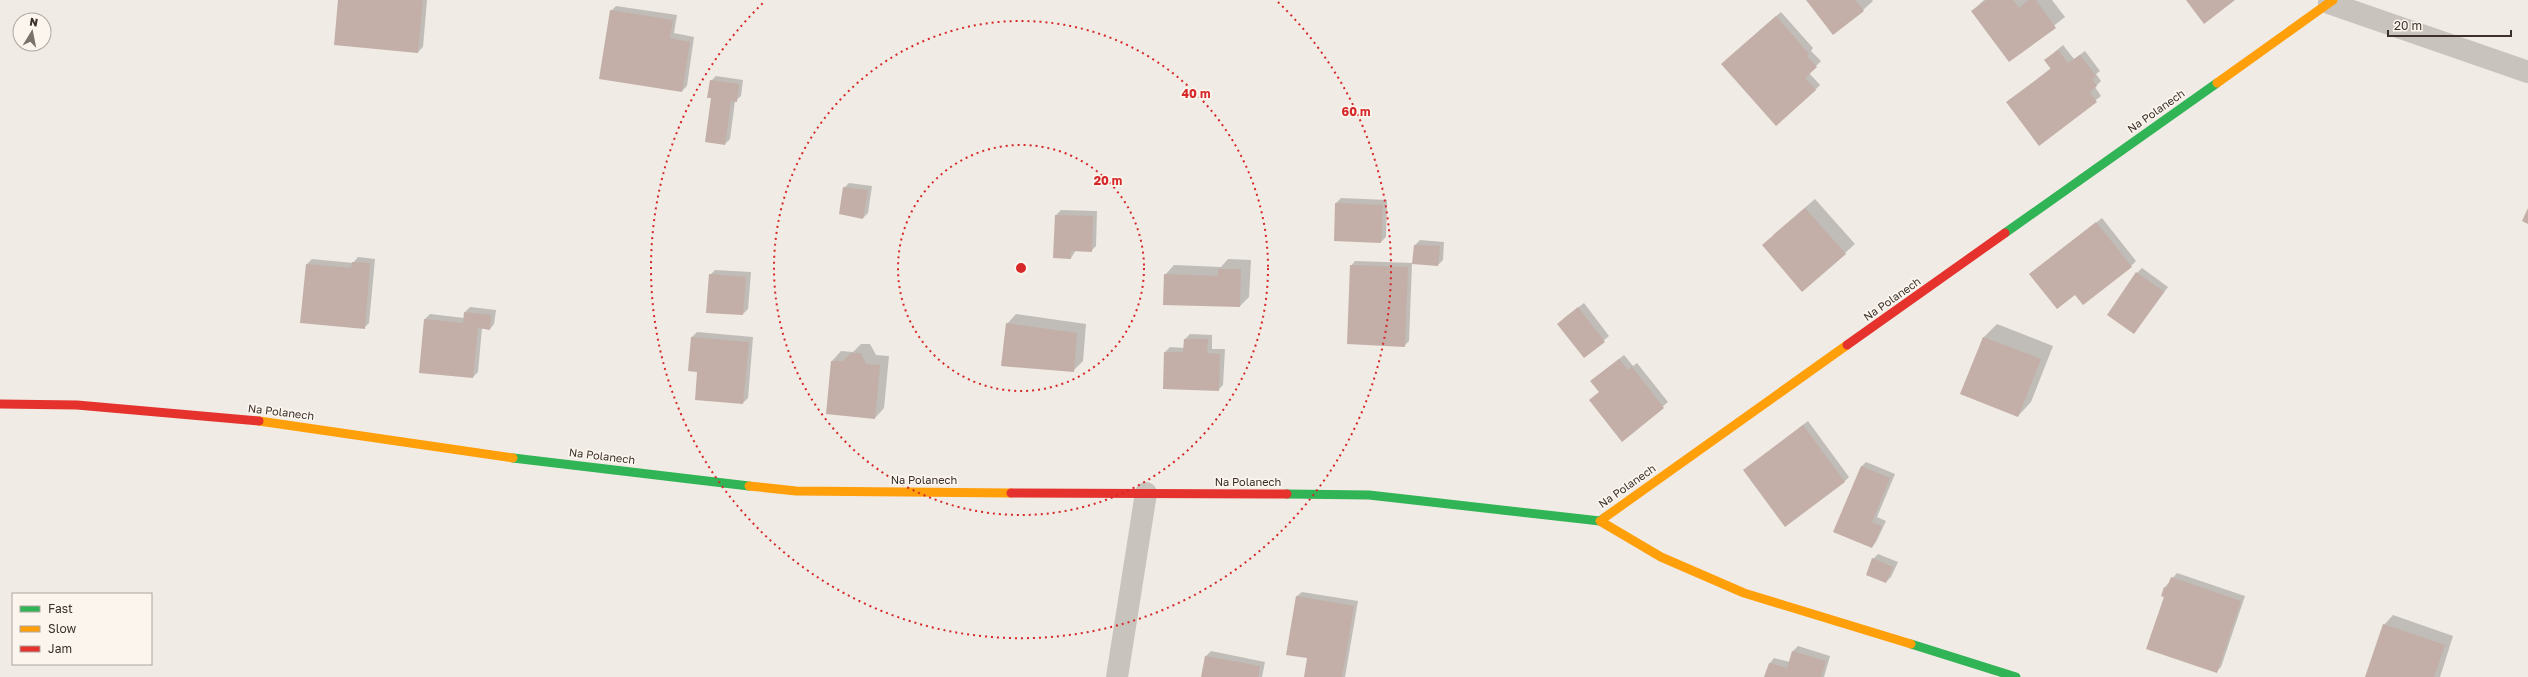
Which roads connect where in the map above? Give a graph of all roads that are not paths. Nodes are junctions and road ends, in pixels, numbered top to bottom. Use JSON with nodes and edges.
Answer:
{"nodes":[{"id":1,"x":2331,"y":2,"type":"edge"},
{"id":2,"x":2528,"y":72,"type":"edge"},
{"id":3,"x":0,"y":404,"type":"edge"},
{"id":4,"x":1146,"y":493,"type":"junction"},
{"id":5,"x":1600,"y":521,"type":"junction"},
{"id":6,"x":1117,"y":677,"type":"edge"},
{"id":7,"x":2016,"y":677,"type":"edge"}],
"edges":[{"from":1,"to":2,"type":"street"},
{"from":1,"to":5,"type":"street","name":"Na Polanech"},
{"from":3,"to":4,"type":"street","name":"Na Polanech"},
{"from":4,"to":5,"type":"street","name":"Na Polanech"},
{"from":4,"to":6,"type":"street"},
{"from":5,"to":7,"type":"street"}]}
